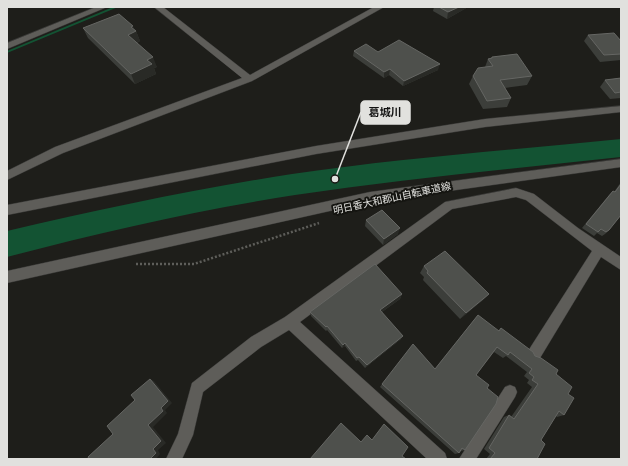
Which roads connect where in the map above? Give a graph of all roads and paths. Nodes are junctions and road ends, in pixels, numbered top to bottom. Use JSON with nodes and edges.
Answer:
{"nodes":[{"id":1,"x":103,"y":7,"type":"edge"},
{"id":2,"x":158,"y":7,"type":"edge"},
{"id":3,"x":380,"y":7,"type":"edge"},
{"id":4,"x":7,"y":46,"type":"edge"},
{"id":5,"x":249,"y":79,"type":"junction"},
{"id":6,"x":621,"y":109,"type":"edge"},
{"id":7,"x":621,"y":163,"type":"edge"},
{"id":8,"x":7,"y":176,"type":"edge"},
{"id":9,"x":7,"y":210,"type":"edge"},
{"id":10,"x":320,"y":223,"type":"dead end"},
{"id":11,"x":600,"y":250,"type":"junction"},
{"id":12,"x":131,"y":264,"type":"dead end"},
{"id":13,"x":621,"y":264,"type":"edge"},
{"id":14,"x":7,"y":277,"type":"edge"},
{"id":15,"x":290,"y":322,"type":"junction"},
{"id":16,"x":535,"y":353,"type":"edge"},
{"id":17,"x":510,"y":392,"type":"dead end"},
{"id":18,"x":174,"y":459,"type":"edge"},
{"id":19,"x":438,"y":459,"type":"edge"},
{"id":20,"x":467,"y":459,"type":"edge"}],
"edges":[{"from":1,"to":4,"type":"street"},
{"from":2,"to":5,"type":"street"},
{"from":3,"to":5,"type":"street"},
{"from":5,"to":8,"type":"street"},
{"from":6,"to":9,"type":"street"},
{"from":7,"to":14,"type":"street"},
{"from":10,"to":12,"type":"path"},
{"from":11,"to":13,"type":"street"},
{"from":11,"to":15,"type":"street"},
{"from":11,"to":16,"type":"street"},
{"from":15,"to":18,"type":"street"},
{"from":15,"to":19,"type":"street"},
{"from":17,"to":20,"type":"street"}]}
